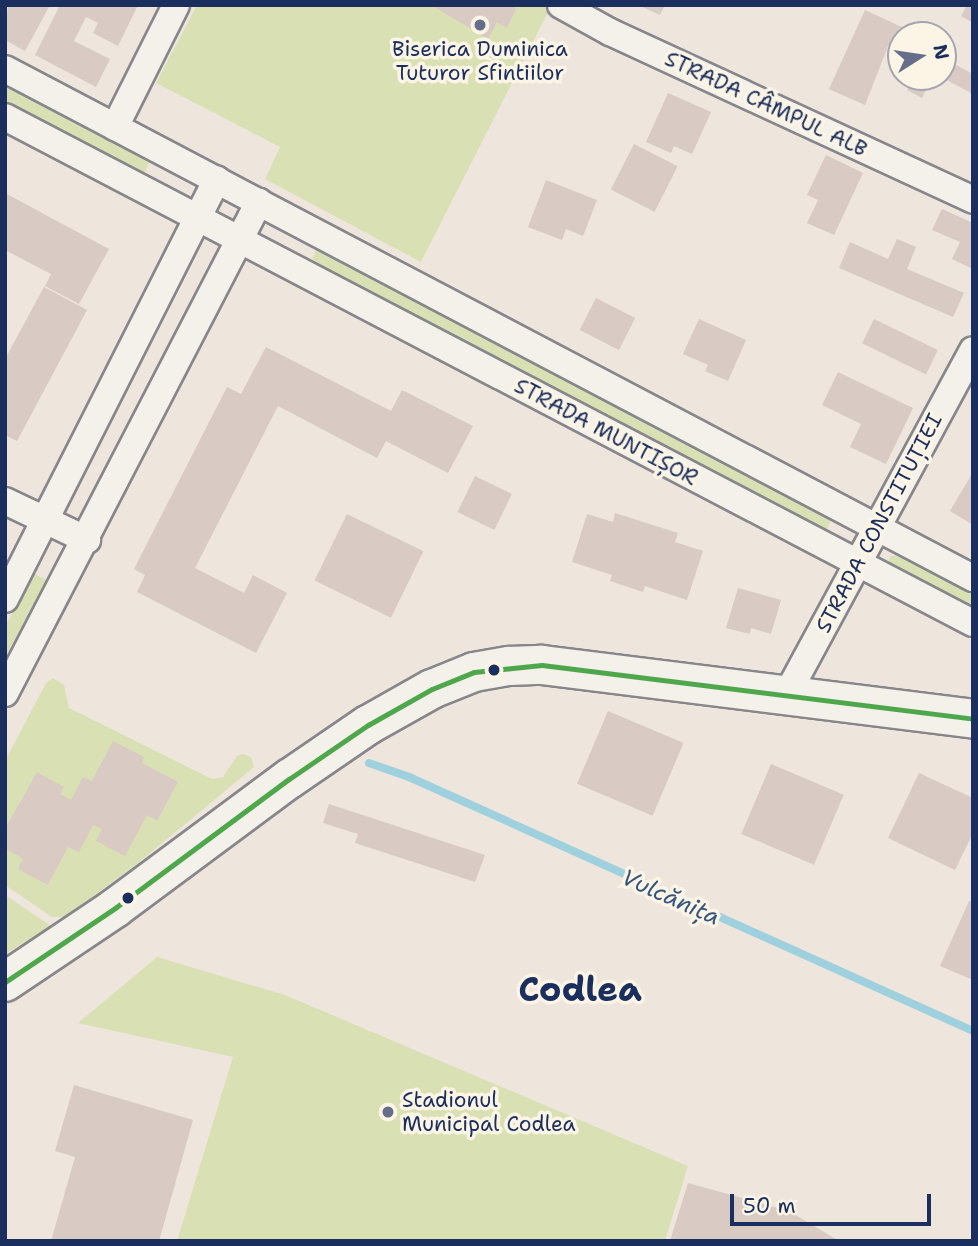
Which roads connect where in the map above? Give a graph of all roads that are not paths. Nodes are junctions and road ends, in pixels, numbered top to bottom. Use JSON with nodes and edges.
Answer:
{"nodes":[{"id":1,"x":176,"y":5,"type":"edge"},
{"id":2,"x":561,"y":5,"type":"edge"},
{"id":3,"x":5,"y":69,"type":"edge"},
{"id":4,"x":5,"y":117,"type":"edge"},
{"id":5,"x":115,"y":127,"type":"junction"},
{"id":6,"x":217,"y":180,"type":"junction"},
{"id":7,"x":973,"y":200,"type":"edge"},
{"id":8,"x":259,"y":202,"type":"junction"},
{"id":9,"x":198,"y":218,"type":"junction"},
{"id":10,"x":239,"y":240,"type":"junction"},
{"id":11,"x":973,"y":351,"type":"edge"},
{"id":12,"x":5,"y":501,"type":"edge"},
{"id":13,"x":46,"y":521,"type":"junction"},
{"id":14,"x":876,"y":527,"type":"junction"},
{"id":15,"x":87,"y":540,"type":"junction"},
{"id":16,"x":857,"y":564,"type":"junction"},
{"id":17,"x":973,"y":578,"type":"edge"},
{"id":18,"x":5,"y":600,"type":"edge"},
{"id":19,"x":973,"y":623,"type":"edge"},
{"id":20,"x":5,"y":693,"type":"edge"},
{"id":21,"x":786,"y":696,"type":"junction"},
{"id":22,"x":973,"y":719,"type":"edge"},
{"id":23,"x":5,"y":982,"type":"edge"}],
"edges":[{"from":1,"to":5,"type":"street"},
{"from":2,"to":7,"type":"street","name":"STRADA CÂMPUL ALB"},
{"from":3,"to":5,"type":"street","name":"STRADA MUNTIȘOR"},
{"from":4,"to":9,"type":"street","name":"STRADA MUNTIȘOR"},
{"from":5,"to":6,"type":"street","name":"STRADA MUNTIȘOR"},
{"from":6,"to":8,"type":"street","name":"STRADA MUNTIȘOR"},
{"from":6,"to":9,"type":"street"},
{"from":8,"to":10,"type":"street"},
{"from":8,"to":14,"type":"street","name":"STRADA MUNTIȘOR"},
{"from":9,"to":10,"type":"street","name":"STRADA MUNTIȘOR"},
{"from":9,"to":13,"type":"street"},
{"from":10,"to":15,"type":"street"},
{"from":10,"to":16,"type":"street","name":"STRADA MUNTIȘOR"},
{"from":11,"to":14,"type":"street","name":"STRADA CONSTITUȚIEI"},
{"from":12,"to":13,"type":"street"},
{"from":13,"to":15,"type":"street"},
{"from":13,"to":18,"type":"street"},
{"from":14,"to":16,"type":"street","name":"STRADA CONSTITUȚIEI"},
{"from":14,"to":17,"type":"street","name":"STRADA MUNTIȘOR"},
{"from":15,"to":20,"type":"street"},
{"from":16,"to":19,"type":"street","name":"STRADA MUNTIȘOR"},
{"from":16,"to":21,"type":"street","name":"STRADA CONSTITUȚIEI"},
{"from":21,"to":22,"type":"highway"},
{"from":21,"to":23,"type":"highway"}]}
